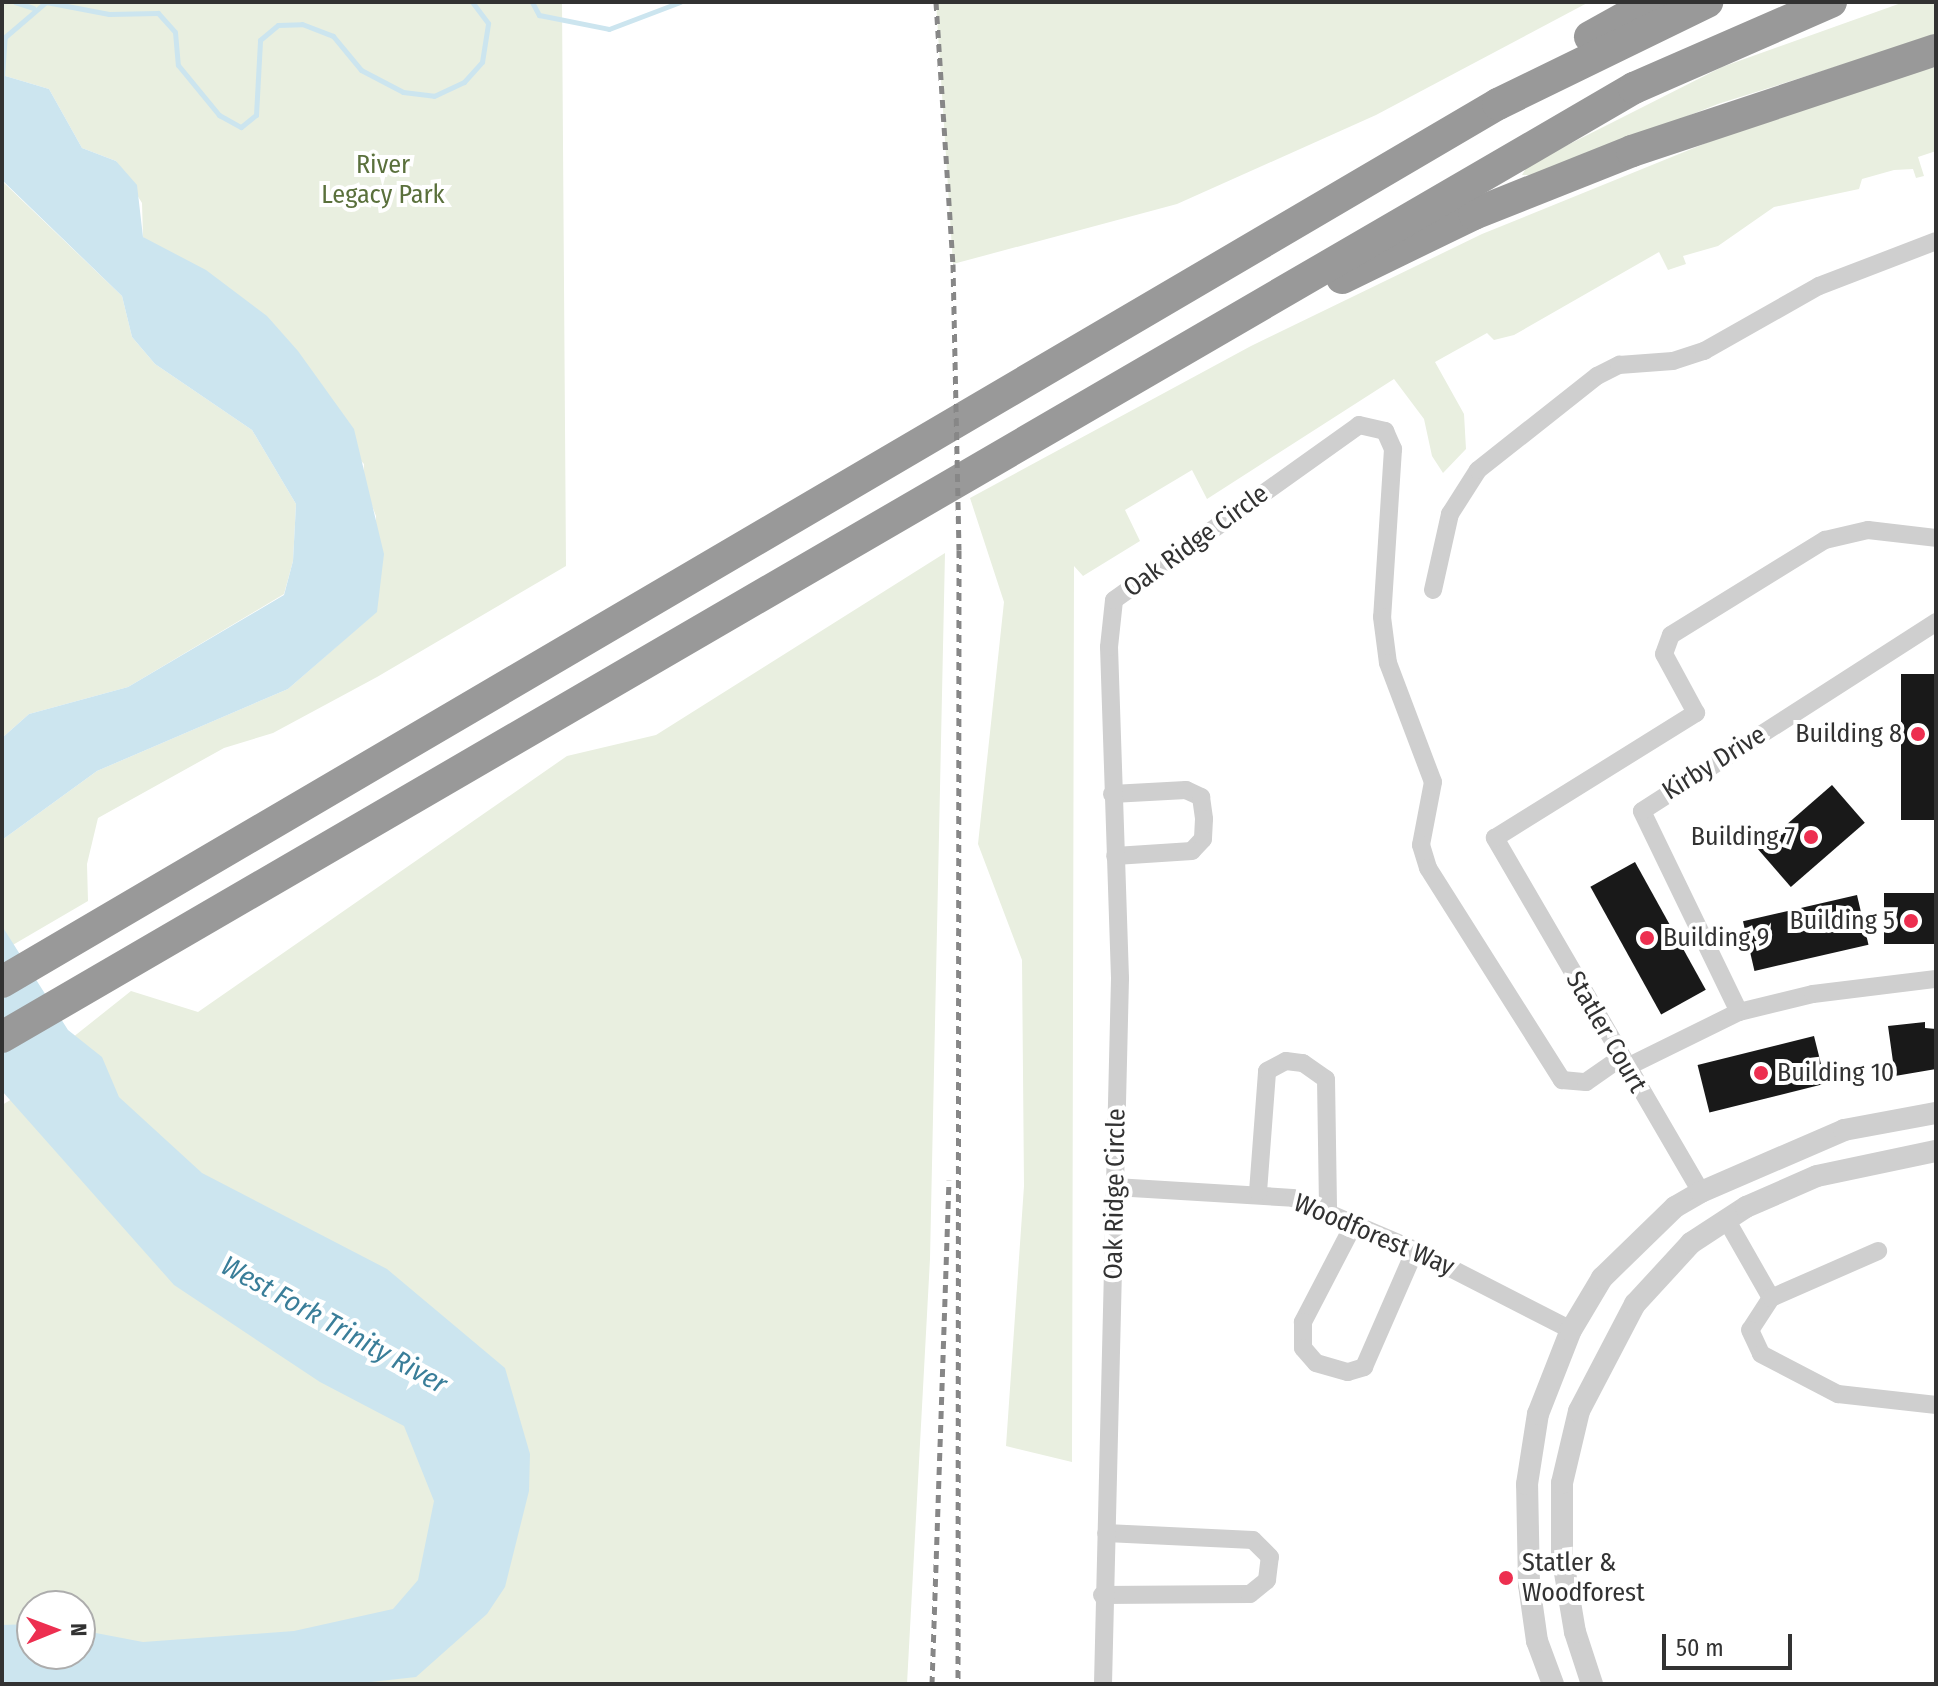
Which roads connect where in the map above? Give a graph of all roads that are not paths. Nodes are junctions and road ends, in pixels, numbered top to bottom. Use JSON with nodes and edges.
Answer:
{"nodes":[{"id":1,"x":1653,"y":2,"type":"edge"},
{"id":2,"x":1707,"y":2,"type":"edge"},
{"id":3,"x":1831,"y":2,"type":"edge"},
{"id":4,"x":1936,"y":50,"type":"edge"},
{"id":5,"x":1554,"y":75,"type":"junction"},
{"id":6,"x":1936,"y":241,"type":"edge"},
{"id":7,"x":1246,"y":311,"type":"junction"},
{"id":8,"x":1936,"y":538,"type":"edge"},
{"id":9,"x":1433,"y":590,"type":"dead end"},
{"id":10,"x":1936,"y":622,"type":"edge"},
{"id":11,"x":1112,"y":794,"type":"junction"},
{"id":12,"x":1115,"y":856,"type":"junction"},
{"id":13,"x":1936,"y":979,"type":"edge"},
{"id":14,"x":2,"y":982,"type":"edge"},
{"id":15,"x":1739,"y":1012,"type":"junction"},
{"id":16,"x":2,"y":1037,"type":"edge"},
{"id":17,"x":1622,"y":1063,"type":"junction"},
{"id":18,"x":1936,"y":1113,"type":"edge"},
{"id":19,"x":1936,"y":1151,"type":"edge"},
{"id":20,"x":1115,"y":1187,"type":"junction"},
{"id":21,"x":1258,"y":1192,"type":"junction"},
{"id":22,"x":1701,"y":1192,"type":"junction"},
{"id":23,"x":1328,"y":1212,"type":"junction"},
{"id":24,"x":1726,"y":1219,"type":"junction"},
{"id":25,"x":1355,"y":1222,"type":"junction"},
{"id":26,"x":1415,"y":1250,"type":"junction"},
{"id":27,"x":1878,"y":1251,"type":"dead end"},
{"id":28,"x":1771,"y":1298,"type":"junction"},
{"id":29,"x":1571,"y":1330,"type":"junction"},
{"id":30,"x":1936,"y":1405,"type":"edge"},
{"id":31,"x":1106,"y":1533,"type":"junction"},
{"id":32,"x":1102,"y":1595,"type":"junction"},
{"id":33,"x":1575,"y":1632,"type":"junction"},
{"id":34,"x":1537,"y":1641,"type":"junction"},
{"id":35,"x":1103,"y":1684,"type":"edge"},
{"id":36,"x":1553,"y":1684,"type":"edge"},
{"id":37,"x":1592,"y":1684,"type":"edge"}],
"edges":[{"from":1,"to":5,"type":"highway"},
{"from":2,"to":5,"type":"highway"},
{"from":3,"to":7,"type":"highway"},
{"from":4,"to":7,"type":"highway"},
{"from":5,"to":14,"type":"highway"},
{"from":6,"to":9,"type":"street"},
{"from":7,"to":16,"type":"highway"},
{"from":8,"to":17,"type":"street","name":"Statler Court"},
{"from":10,"to":15,"type":"street","name":"Kirby Drive"},
{"from":11,"to":12,"type":"street","name":"Oak Ridge Circle"},
{"from":11,"to":12,"type":"street"},
{"from":11,"to":17,"type":"street","name":"Oak Ridge Circle"},
{"from":12,"to":20,"type":"street","name":"Oak Ridge Circle"},
{"from":13,"to":15,"type":"street"},
{"from":15,"to":17,"type":"street"},
{"from":17,"to":22,"type":"street","name":"Statler Court"},
{"from":18,"to":22,"type":"street"},
{"from":19,"to":24,"type":"street"},
{"from":20,"to":21,"type":"street","name":"Woodforest Way"},
{"from":20,"to":31,"type":"street","name":"Oak Ridge Circle"},
{"from":21,"to":23,"type":"street","name":"Woodforest Way"},
{"from":21,"to":23,"type":"street"},
{"from":22,"to":24,"type":"street","name":"Statler Court"},
{"from":22,"to":29,"type":"street"},
{"from":23,"to":25,"type":"street","name":"Woodforest Way"},
{"from":24,"to":28,"type":"street"},
{"from":24,"to":33,"type":"street"},
{"from":25,"to":26,"type":"street","name":"Woodforest Way"},
{"from":25,"to":26,"type":"street"},
{"from":26,"to":29,"type":"street","name":"Woodforest Way"},
{"from":27,"to":28,"type":"street"},
{"from":28,"to":30,"type":"street"},
{"from":29,"to":34,"type":"street"},
{"from":31,"to":32,"type":"street","name":"Oak Ridge Circle"},
{"from":31,"to":32,"type":"street"},
{"from":32,"to":35,"type":"street","name":"Oak Ridge Circle"},
{"from":33,"to":34,"type":"street"},
{"from":33,"to":37,"type":"street"},
{"from":34,"to":36,"type":"street"}]}
